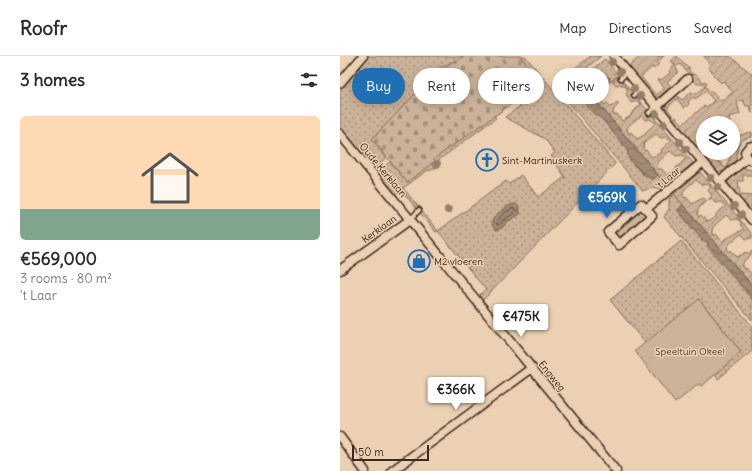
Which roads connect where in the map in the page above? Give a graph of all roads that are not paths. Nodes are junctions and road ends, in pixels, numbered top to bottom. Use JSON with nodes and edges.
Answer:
{"nodes":[{"id":1,"x":363,"y":56,"type":"edge"},
{"id":2,"x":614,"y":56,"type":"edge"},
{"id":3,"x":628,"y":72,"type":"junction"},
{"id":4,"x":621,"y":78,"type":"dead end"},
{"id":5,"x":688,"y":79,"type":"dead end"},
{"id":6,"x":340,"y":83,"type":"edge"},
{"id":7,"x":642,"y":89,"type":"junction"},
{"id":8,"x":634,"y":95,"type":"dead end"},
{"id":9,"x":657,"y":106,"type":"junction"},
{"id":10,"x":649,"y":113,"type":"dead end"},
{"id":11,"x":340,"y":134,"type":"edge"},
{"id":12,"x":752,"y":146,"type":"edge"},
{"id":13,"x":750,"y":160,"type":"edge"},
{"id":14,"x":703,"y":162,"type":"junction"},
{"id":15,"x":720,"y":182,"type":"junction"},
{"id":16,"x":646,"y":209,"type":"junction"},
{"id":17,"x":419,"y":210,"type":"dead end"},
{"id":18,"x":411,"y":219,"type":"junction"},
{"id":19,"x":752,"y":220,"type":"edge"},
{"id":20,"x":340,"y":270,"type":"edge"},
{"id":21,"x":532,"y":368,"type":"junction"},
{"id":22,"x":340,"y":437,"type":"edge"},
{"id":23,"x":612,"y":470,"type":"edge"},
{"id":24,"x":365,"y":471,"type":"edge"},
{"id":25,"x":392,"y":471,"type":"edge"}],
"edges":[{"from":1,"to":6,"type":"street"},
{"from":2,"to":3,"type":"street"},
{"from":3,"to":4,"type":"lane"},
{"from":3,"to":7,"type":"street"},
{"from":5,"to":9,"type":"street"},
{"from":7,"to":8,"type":"lane"},
{"from":7,"to":9,"type":"street"},
{"from":9,"to":10,"type":"lane"},
{"from":9,"to":14,"type":"street"},
{"from":11,"to":18,"type":"street","name":"Oude Kerklaan"},
{"from":12,"to":13,"type":"street"},
{"from":13,"to":15,"type":"street"},
{"from":14,"to":15,"type":"street"},
{"from":14,"to":16,"type":"street","name":"'t Laar"},
{"from":15,"to":19,"type":"street"},
{"from":16,"to":16,"type":"street","name":"'t Laar"},
{"from":17,"to":18,"type":"lane"},
{"from":18,"to":20,"type":"street","name":"Kerklaan"},
{"from":18,"to":21,"type":"street","name":"Engweg"},
{"from":21,"to":23,"type":"street","name":"Engweg"},
{"from":21,"to":25,"type":"street"},
{"from":22,"to":24,"type":"street"}]}
